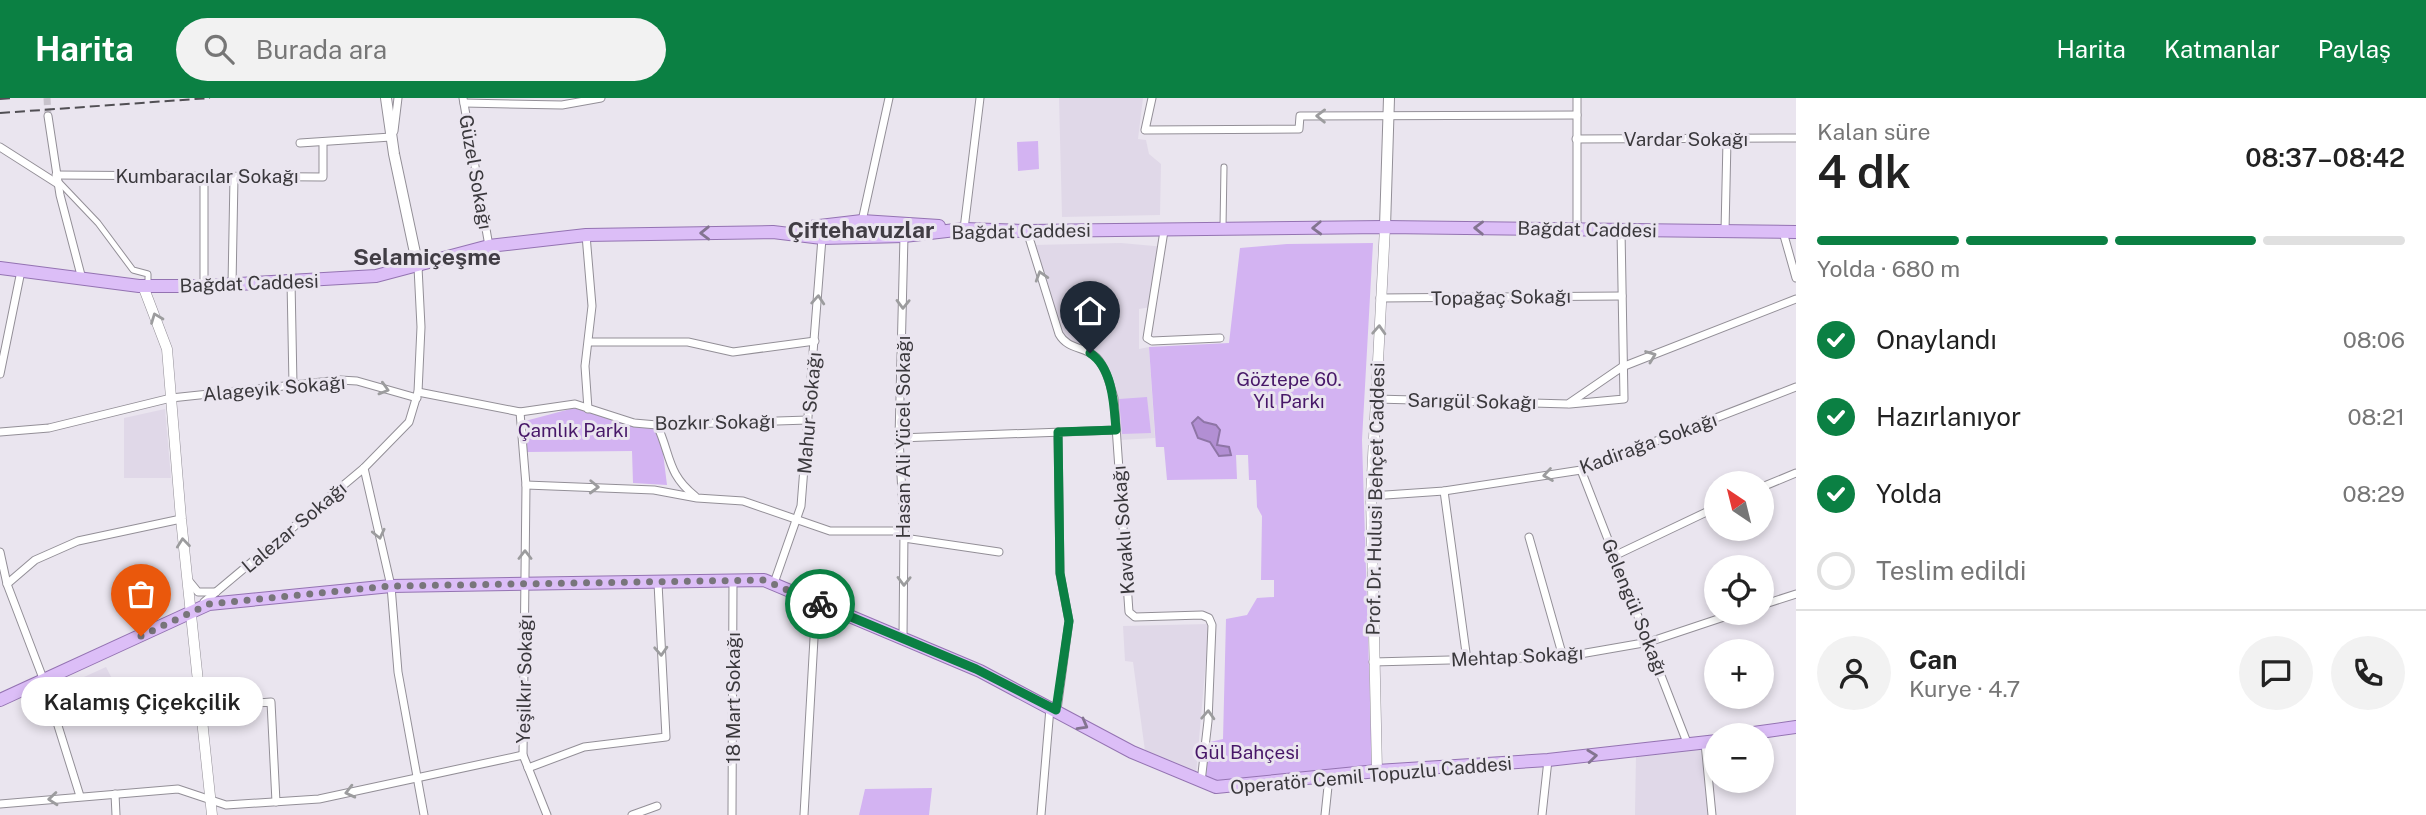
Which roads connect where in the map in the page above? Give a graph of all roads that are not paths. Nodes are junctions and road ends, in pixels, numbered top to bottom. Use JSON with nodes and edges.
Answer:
{"nodes":[{"id":1,"x":386,"y":98,"type":"edge"},
{"id":2,"x":398,"y":98,"type":"edge"},
{"id":3,"x":598,"y":98,"type":"edge"},
{"id":4,"x":889,"y":98,"type":"edge"},
{"id":5,"x":981,"y":98,"type":"edge"},
{"id":6,"x":1152,"y":98,"type":"edge"},
{"id":7,"x":1389,"y":98,"type":"edge"},
{"id":8,"x":1577,"y":98,"type":"edge"},
{"id":9,"x":463,"y":101,"type":"edge"},
{"id":10,"x":1577,"y":115,"type":"junction"},
{"id":11,"x":48,"y":116,"type":"tunnel mouth"},
{"id":12,"x":1389,"y":117,"type":"junction"},
{"id":13,"x":1796,"y":138,"type":"edge"},
{"id":14,"x":1576,"y":139,"type":"junction"},
{"id":15,"x":392,"y":140,"type":"junction"},
{"id":16,"x":1727,"y":140,"type":"junction"},
{"id":17,"x":323,"y":142,"type":"junction"},
{"id":18,"x":300,"y":143,"type":"dead end"},
{"id":19,"x":0,"y":147,"type":"edge"},
{"id":20,"x":31,"y":167,"type":"junction"},
{"id":21,"x":1224,"y":167,"type":"dead end"},
{"id":22,"x":57,"y":177,"type":"junction"},
{"id":23,"x":204,"y":177,"type":"junction"},
{"id":24,"x":234,"y":177,"type":"junction"},
{"id":25,"x":862,"y":221,"type":"junction"},
{"id":26,"x":1385,"y":227,"type":"junction"},
{"id":27,"x":964,"y":229,"type":"junction"},
{"id":28,"x":1577,"y":229,"type":"junction"},
{"id":29,"x":1223,"y":230,"type":"junction"},
{"id":30,"x":1621,"y":230,"type":"junction"},
{"id":31,"x":1164,"y":231,"type":"junction"},
{"id":32,"x":1725,"y":231,"type":"junction"},
{"id":33,"x":774,"y":232,"type":"junction"},
{"id":34,"x":1027,"y":232,"type":"junction"},
{"id":35,"x":1789,"y":232,"type":"edge"},
{"id":36,"x":586,"y":235,"type":"junction"},
{"id":37,"x":904,"y":236,"type":"junction"},
{"id":38,"x":822,"y":238,"type":"junction"},
{"id":39,"x":489,"y":246,"type":"junction"},
{"id":40,"x":418,"y":267,"type":"junction"},
{"id":41,"x":0,"y":268,"type":"edge"},
{"id":42,"x":21,"y":271,"type":"junction"},
{"id":43,"x":1796,"y":278,"type":"edge"},
{"id":44,"x":84,"y":279,"type":"junction"},
{"id":45,"x":291,"y":281,"type":"junction"},
{"id":46,"x":232,"y":285,"type":"junction"},
{"id":47,"x":146,"y":286,"type":"junction"},
{"id":48,"x":204,"y":286,"type":"junction"},
{"id":49,"x":1622,"y":296,"type":"junction"},
{"id":50,"x":1380,"y":298,"type":"junction"},
{"id":51,"x":1796,"y":299,"type":"edge"},
{"id":52,"x":1220,"y":338,"type":"dead end"},
{"id":53,"x":815,"y":341,"type":"junction"},
{"id":54,"x":590,"y":342,"type":"junction"},
{"id":55,"x":1622,"y":367,"type":"junction"},
{"id":56,"x":0,"y":374,"type":"edge"},
{"id":57,"x":293,"y":385,"type":"junction"},
{"id":58,"x":1796,"y":387,"type":"edge"},
{"id":59,"x":417,"y":395,"type":"junction"},
{"id":60,"x":171,"y":398,"type":"junction"},
{"id":61,"x":1376,"y":399,"type":"junction"},
{"id":62,"x":1567,"y":404,"type":"junction"},
{"id":63,"x":588,"y":409,"type":"junction"},
{"id":64,"x":520,"y":412,"type":"junction"},
{"id":65,"x":808,"y":420,"type":"junction"},
{"id":66,"x":657,"y":425,"type":"junction"},
{"id":67,"x":1116,"y":430,"type":"junction"},
{"id":68,"x":0,"y":432,"type":"edge"},
{"id":69,"x":1058,"y":432,"type":"junction"},
{"id":70,"x":899,"y":438,"type":"junction"},
{"id":71,"x":364,"y":468,"type":"junction"},
{"id":72,"x":1581,"y":470,"type":"junction"},
{"id":73,"x":1796,"y":473,"type":"edge"},
{"id":74,"x":1774,"y":482,"type":"edge"},
{"id":75,"x":526,"y":485,"type":"junction"},
{"id":76,"x":1444,"y":491,"type":"junction"},
{"id":77,"x":1371,"y":496,"type":"junction"},
{"id":78,"x":697,"y":498,"type":"junction"},
{"id":79,"x":1704,"y":513,"type":"edge"},
{"id":80,"x":181,"y":519,"type":"junction"},
{"id":81,"x":797,"y":520,"type":"junction"},
{"id":82,"x":904,"y":535,"type":"junction"},
{"id":83,"x":1530,"y":537,"type":"dead end"},
{"id":84,"x":0,"y":552,"type":"edge"},
{"id":85,"x":999,"y":552,"type":"dead end"},
{"id":86,"x":1614,"y":556,"type":"junction"},
{"id":87,"x":187,"y":576,"type":"junction"},
{"id":88,"x":733,"y":581,"type":"junction"},
{"id":89,"x":3,"y":582,"type":"edge"},
{"id":90,"x":658,"y":583,"type":"junction"},
{"id":91,"x":774,"y":583,"type":"junction"},
{"id":92,"x":525,"y":584,"type":"junction"},
{"id":93,"x":391,"y":586,"type":"junction"},
{"id":94,"x":220,"y":590,"type":"junction"},
{"id":95,"x":1796,"y":594,"type":"edge"},
{"id":96,"x":1774,"y":601,"type":"edge"},
{"id":97,"x":817,"y":603,"type":"junction"},
{"id":98,"x":191,"y":611,"type":"junction"},
{"id":99,"x":1704,"y":624,"type":"edge"},
{"id":100,"x":903,"y":638,"type":"junction"},
{"id":101,"x":1649,"y":642,"type":"junction"},
{"id":102,"x":1563,"y":657,"type":"junction"},
{"id":103,"x":1467,"y":660,"type":"junction"},
{"id":104,"x":1373,"y":662,"type":"junction"},
{"id":105,"x":44,"y":681,"type":"junction"},
{"id":106,"x":0,"y":700,"type":"edge"},
{"id":107,"x":201,"y":707,"type":"junction"},
{"id":108,"x":1053,"y":708,"type":"junction"},
{"id":109,"x":1796,"y":727,"type":"edge"},
{"id":110,"x":1774,"y":730,"type":"edge"},
{"id":111,"x":1774,"y":736,"type":"edge"},
{"id":112,"x":1704,"y":743,"type":"edge"},
{"id":113,"x":1688,"y":745,"type":"junction"},
{"id":114,"x":523,"y":755,"type":"junction"},
{"id":115,"x":1548,"y":760,"type":"junction"},
{"id":116,"x":528,"y":768,"type":"junction"},
{"id":117,"x":1377,"y":771,"type":"junction"},
{"id":118,"x":416,"y":776,"type":"junction"},
{"id":119,"x":1329,"y":777,"type":"junction"},
{"id":120,"x":1200,"y":783,"type":"junction"},
{"id":121,"x":115,"y":793,"type":"junction"},
{"id":122,"x":1712,"y":793,"type":"edge"},
{"id":123,"x":80,"y":796,"type":"junction"},
{"id":124,"x":210,"y":799,"type":"junction"},
{"id":125,"x":276,"y":802,"type":"junction"},
{"id":126,"x":0,"y":804,"type":"edge"},
{"id":127,"x":657,"y":806,"type":"dead end"},
{"id":128,"x":116,"y":815,"type":"edge"},
{"id":129,"x":212,"y":815,"type":"edge"},
{"id":130,"x":424,"y":815,"type":"edge"},
{"id":131,"x":547,"y":815,"type":"edge"},
{"id":132,"x":632,"y":815,"type":"edge"},
{"id":133,"x":732,"y":815,"type":"edge"},
{"id":134,"x":804,"y":815,"type":"edge"},
{"id":135,"x":1041,"y":815,"type":"edge"},
{"id":136,"x":1325,"y":815,"type":"edge"},
{"id":137,"x":1542,"y":815,"type":"edge"},
{"id":138,"x":1712,"y":815,"type":"edge"}],
"edges":[{"from":1,"to":15,"type":"main road"},
{"from":2,"to":15,"type":"street"},
{"from":3,"to":9,"type":"street"},
{"from":4,"to":25,"type":"street"},
{"from":5,"to":27,"type":"street"},
{"from":12,"to":6,"type":"street","one_way":true},
{"from":7,"to":12,"type":"main road"},
{"from":8,"to":10,"type":"street"},
{"from":9,"to":39,"type":"street","name":"Güzel Sokağı"},
{"from":10,"to":12,"type":"street"},
{"from":10,"to":14,"type":"street"},
{"from":11,"to":22,"type":"street"},
{"from":12,"to":26,"type":"main road"},
{"from":13,"to":16,"type":"street","name":"Vardar Sokağı"},
{"from":14,"to":16,"type":"street","name":"Vardar Sokağı"},
{"from":14,"to":28,"type":"street"},
{"from":15,"to":17,"type":"street"},
{"from":15,"to":40,"type":"main road"},
{"from":16,"to":32,"type":"street"},
{"from":17,"to":18,"type":"street"},
{"from":17,"to":24,"type":"street","name":"Kumbaracılar Sokağı"},
{"from":19,"to":20,"type":"street"},
{"from":20,"to":22,"type":"street","name":"Kumbaracılar Sokağı"},
{"from":20,"to":22,"type":"street"},
{"from":21,"to":29,"type":"street"},
{"from":22,"to":23,"type":"street","name":"Kumbaracılar Sokağı"},
{"from":22,"to":44,"type":"street"},
{"from":22,"to":47,"type":"street"},
{"from":23,"to":24,"type":"street","name":"Kumbaracılar Sokağı"},
{"from":23,"to":48,"type":"street"},
{"from":24,"to":46,"type":"street"},
{"from":25,"to":27,"type":"main road"},
{"from":25,"to":33,"type":"main road"},
{"from":28,"to":26,"type":"main road","name":"Bağdat Caddesi","one_way":true},
{"from":26,"to":29,"type":"main road","name":"Bağdat Caddesi","one_way":true},
{"from":26,"to":50,"type":"street","name":"Prof. Dr. Hulusi Behçet Caddesi"},
{"from":27,"to":34,"type":"main road","name":"Bağdat Caddesi"},
{"from":27,"to":37,"type":"main road","name":"Bağdat Caddesi"},
{"from":28,"to":30,"type":"main road","name":"Bağdat Caddesi"},
{"from":29,"to":31,"type":"main road","name":"Bağdat Caddesi"},
{"from":30,"to":32,"type":"main road","name":"Bağdat Caddesi"},
{"from":30,"to":49,"type":"street"},
{"from":31,"to":34,"type":"main road","name":"Bağdat Caddesi"},
{"from":31,"to":52,"type":"street"},
{"from":32,"to":35,"type":"main road","name":"Bağdat Caddesi"},
{"from":33,"to":36,"type":"main road","name":"Bağdat Caddesi","one_way":true},
{"from":33,"to":38,"type":"main road","name":"Bağdat Caddesi"},
{"from":67,"to":34,"type":"street","name":"Kavaklı Sokağı","one_way":true},
{"from":35,"to":43,"type":"street"},
{"from":36,"to":39,"type":"main road","name":"Bağdat Caddesi"},
{"from":36,"to":54,"type":"street"},
{"from":37,"to":38,"type":"main road","name":"Bağdat Caddesi"},
{"from":37,"to":70,"type":"street","name":"Hasan Ali Yücel Sokağı","one_way":true},
{"from":53,"to":38,"type":"street","name":"Mahur Sokağı","one_way":true},
{"from":39,"to":40,"type":"main road","name":"Bağdat Caddesi"},
{"from":40,"to":45,"type":"main road","name":"Bağdat Caddesi"},
{"from":40,"to":59,"type":"street"},
{"from":41,"to":42,"type":"main road","name":"Bağdat Caddesi"},
{"from":42,"to":44,"type":"main road","name":"Bağdat Caddesi"},
{"from":42,"to":56,"type":"street"},
{"from":44,"to":47,"type":"main road","name":"Bağdat Caddesi"},
{"from":45,"to":46,"type":"main road","name":"Bağdat Caddesi"},
{"from":45,"to":57,"type":"street"},
{"from":46,"to":48,"type":"main road","name":"Bağdat Caddesi"},
{"from":47,"to":48,"type":"main road","name":"Bağdat Caddesi"},
{"from":60,"to":47,"type":"street","one_way":true},
{"from":49,"to":50,"type":"street","name":"Topağaç Sokağı"},
{"from":49,"to":55,"type":"street"},
{"from":61,"to":50,"type":"street","name":"Prof. Dr. Hulusi Behçet Caddesi","one_way":true},
{"from":55,"to":51,"type":"street","one_way":true},
{"from":53,"to":54,"type":"street"},
{"from":53,"to":65,"type":"street","name":"Mahur Sokağı"},
{"from":54,"to":63,"type":"street"},
{"from":55,"to":62,"type":"street"},
{"from":55,"to":62,"type":"street","name":"Sarıgül Sokağı"},
{"from":57,"to":59,"type":"street","name":"Alageyik Sokağı","one_way":true},
{"from":57,"to":60,"type":"street","name":"Alageyik Sokağı"},
{"from":58,"to":72,"type":"street","name":"Kadirağa Sokağı"},
{"from":59,"to":64,"type":"street","name":"Bozkır Sokağı"},
{"from":59,"to":71,"type":"street","name":"Lalezar Sokağı"},
{"from":60,"to":68,"type":"street","name":"Alageyik Sokağı"},
{"from":60,"to":80,"type":"street"},
{"from":61,"to":62,"type":"street","name":"Sarıgül Sokağı"},
{"from":61,"to":77,"type":"street","name":"Prof. Dr. Hulusi Behçet Caddesi"},
{"from":63,"to":64,"type":"street","name":"Bozkır Sokağı"},
{"from":63,"to":66,"type":"street","name":"Bozkır Sokağı"},
{"from":64,"to":75,"type":"street","name":"Yeşilkır Sokağı"},
{"from":65,"to":66,"type":"street","name":"Bozkır Sokağı"},
{"from":65,"to":81,"type":"street","name":"Mahur Sokağı"},
{"from":66,"to":78,"type":"street"},
{"from":67,"to":69,"type":"street"},
{"from":120,"to":67,"type":"street","name":"Kavaklı Sokağı","one_way":true},
{"from":69,"to":70,"type":"street"},
{"from":69,"to":108,"type":"street"},
{"from":70,"to":82,"type":"street","name":"Hasan Ali Yücel Sokağı"},
{"from":71,"to":93,"type":"street","one_way":true},
{"from":71,"to":94,"type":"street","name":"Lalezar Sokağı"},
{"from":72,"to":76,"type":"street","name":"Kadirağa Sokağı","one_way":true},
{"from":72,"to":86,"type":"street","name":"Gelengül Sokağı"},
{"from":73,"to":74,"type":"street"},
{"from":75,"to":78,"type":"street","one_way":true},
{"from":92,"to":75,"type":"street","name":"Yeşilkır Sokağı","one_way":true},
{"from":76,"to":77,"type":"street","name":"Kadirağa Sokağı"},
{"from":76,"to":103,"type":"street"},
{"from":77,"to":104,"type":"street","name":"Prof. Dr. Hulusi Behçet Caddesi"},
{"from":78,"to":81,"type":"street"},
{"from":79,"to":86,"type":"street"},
{"from":87,"to":80,"type":"street","one_way":true},
{"from":80,"to":89,"type":"street"},
{"from":81,"to":82,"type":"street"},
{"from":81,"to":91,"type":"street","name":"Mahur Sokağı"},
{"from":82,"to":85,"type":"street"},
{"from":82,"to":100,"type":"street","name":"Hasan Ali Yücel Sokağı","one_way":true},
{"from":83,"to":102,"type":"street"},
{"from":84,"to":89,"type":"street"},
{"from":86,"to":101,"type":"street","name":"Gelengül Sokağı"},
{"from":87,"to":94,"type":"street"},
{"from":87,"to":98,"type":"street"},
{"from":88,"to":90,"type":"main road","name":"Operatör Cemil Topuzlu Caddesi"},
{"from":88,"to":91,"type":"main road","name":"Operatör Cemil Topuzlu Caddesi"},
{"from":88,"to":133,"type":"street","name":"18 Mart Sokağı"},
{"from":89,"to":105,"type":"street"},
{"from":90,"to":92,"type":"main road","name":"Operatör Cemil Topuzlu Caddesi"},
{"from":90,"to":116,"type":"street","one_way":true},
{"from":91,"to":97,"type":"main road","name":"Operatör Cemil Topuzlu Caddesi"},
{"from":92,"to":93,"type":"main road","name":"Operatör Cemil Topuzlu Caddesi"},
{"from":92,"to":114,"type":"street","name":"Yeşilkır Sokağı"},
{"from":93,"to":98,"type":"main road","name":"Operatör Cemil Topuzlu Caddesi"},
{"from":93,"to":118,"type":"street"},
{"from":94,"to":98,"type":"street","name":"Lalezar Sokağı"},
{"from":95,"to":96,"type":"street"},
{"from":97,"to":100,"type":"main road","name":"Operatör Cemil Topuzlu Caddesi"},
{"from":97,"to":134,"type":"street"},
{"from":98,"to":105,"type":"main road","name":"Operatör Cemil Topuzlu Caddesi"},
{"from":98,"to":107,"type":"street"},
{"from":99,"to":101,"type":"street","name":"Mehtap Sokağı"},
{"from":100,"to":108,"type":"main road","name":"Operatör Cemil Topuzlu Caddesi"},
{"from":101,"to":102,"type":"street","name":"Mehtap Sokağı"},
{"from":101,"to":113,"type":"street","name":"Gelengül Sokağı"},
{"from":102,"to":103,"type":"street","name":"Mehtap Sokağı"},
{"from":103,"to":104,"type":"street","name":"Mehtap Sokağı"},
{"from":104,"to":117,"type":"street","name":"Prof. Dr. Hulusi Behçet Caddesi"},
{"from":105,"to":106,"type":"main road","name":"Operatör Cemil Topuzlu Caddesi"},
{"from":105,"to":123,"type":"street"},
{"from":107,"to":124,"type":"street"},
{"from":107,"to":125,"type":"street"},
{"from":108,"to":120,"type":"main road","name":"Operatör Cemil Topuzlu Caddesi","one_way":true},
{"from":108,"to":135,"type":"street"},
{"from":109,"to":110,"type":"main road"},
{"from":109,"to":111,"type":"main road"},
{"from":112,"to":113,"type":"main road","name":"Operatör Cemil Topuzlu Caddesi"},
{"from":115,"to":113,"type":"main road","name":"Operatör Cemil Topuzlu Caddesi","one_way":true},
{"from":114,"to":116,"type":"street","name":"Yeşilkır Sokağı"},
{"from":114,"to":118,"type":"street"},
{"from":115,"to":117,"type":"main road","name":"Operatör Cemil Topuzlu Caddesi"},
{"from":115,"to":137,"type":"street"},
{"from":116,"to":131,"type":"street","name":"Yeşilkır Sokağı"},
{"from":117,"to":119,"type":"main road","name":"Operatör Cemil Topuzlu Caddesi"},
{"from":118,"to":125,"type":"street","one_way":true},
{"from":118,"to":130,"type":"street"},
{"from":119,"to":120,"type":"main road","name":"Operatör Cemil Topuzlu Caddesi"},
{"from":119,"to":136,"type":"street"},
{"from":121,"to":123,"type":"street"},
{"from":121,"to":124,"type":"street"},
{"from":121,"to":128,"type":"street"},
{"from":122,"to":138,"type":"street"},
{"from":123,"to":126,"type":"street","one_way":true},
{"from":124,"to":125,"type":"street"},
{"from":124,"to":129,"type":"street"},
{"from":127,"to":132,"type":"street"}]}
